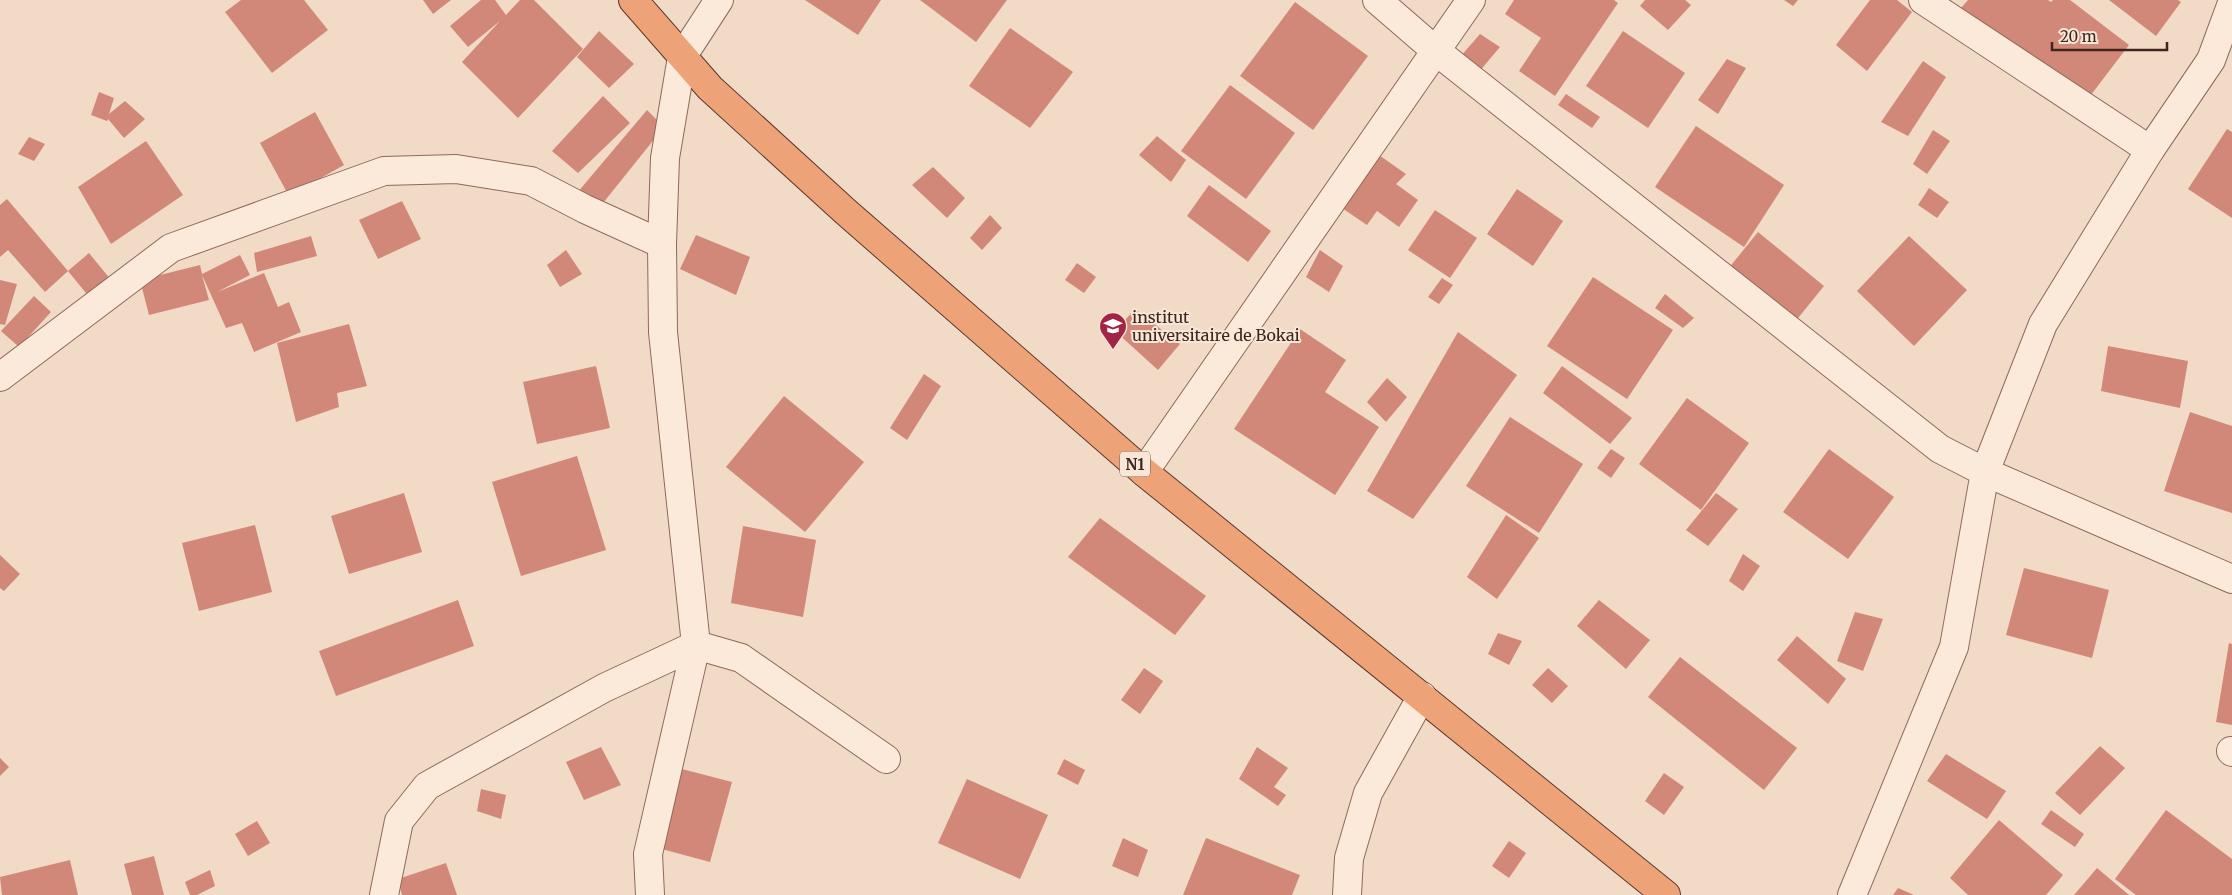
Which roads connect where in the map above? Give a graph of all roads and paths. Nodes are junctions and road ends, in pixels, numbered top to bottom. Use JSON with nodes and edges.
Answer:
{"nodes":[{"id":1,"x":633,"y":0,"type":"edge"},
{"id":2,"x":718,"y":0,"type":"edge"},
{"id":3,"x":1377,"y":0,"type":"edge"},
{"id":4,"x":1471,"y":0,"type":"edge"},
{"id":5,"x":1923,"y":0,"type":"edge"},
{"id":6,"x":2232,"y":3,"type":"edge"},
{"id":7,"x":1436,"y":51,"type":"junction"},
{"id":8,"x":682,"y":57,"type":"junction"},
{"id":9,"x":2150,"y":150,"type":"junction"},
{"id":10,"x":662,"y":244,"type":"junction"},
{"id":11,"x":0,"y":377,"type":"edge"},
{"id":12,"x":1144,"y":472,"type":"junction"},
{"id":13,"x":1985,"y":472,"type":"junction"},
{"id":14,"x":2232,"y":579,"type":"edge"},
{"id":15,"x":696,"y":645,"type":"junction"},
{"id":16,"x":1422,"y":696,"type":"junction"},
{"id":17,"x":886,"y":759,"type":"dead end"},
{"id":18,"x":384,"y":895,"type":"edge"},
{"id":19,"x":650,"y":895,"type":"edge"},
{"id":20,"x":1347,"y":895,"type":"edge"},
{"id":21,"x":1666,"y":895,"type":"edge"},
{"id":22,"x":1852,"y":895,"type":"edge"}],
"edges":[{"from":1,"to":8,"type":"highway","number":"N1"},
{"from":2,"to":8,"type":"street"},
{"from":3,"to":7,"type":"street"},
{"from":4,"to":7,"type":"street"},
{"from":5,"to":9,"type":"street"},
{"from":6,"to":9,"type":"street"},
{"from":7,"to":12,"type":"street"},
{"from":7,"to":13,"type":"street"},
{"from":8,"to":10,"type":"street"},
{"from":8,"to":12,"type":"highway","number":"N1"},
{"from":9,"to":13,"type":"street"},
{"from":10,"to":11,"type":"street"},
{"from":10,"to":15,"type":"street"},
{"from":12,"to":16,"type":"highway","number":"N1"},
{"from":13,"to":14,"type":"street"},
{"from":13,"to":22,"type":"street"},
{"from":15,"to":17,"type":"street"},
{"from":15,"to":18,"type":"street"},
{"from":15,"to":19,"type":"street"},
{"from":16,"to":20,"type":"street"},
{"from":16,"to":21,"type":"highway","number":"N1"}]}
